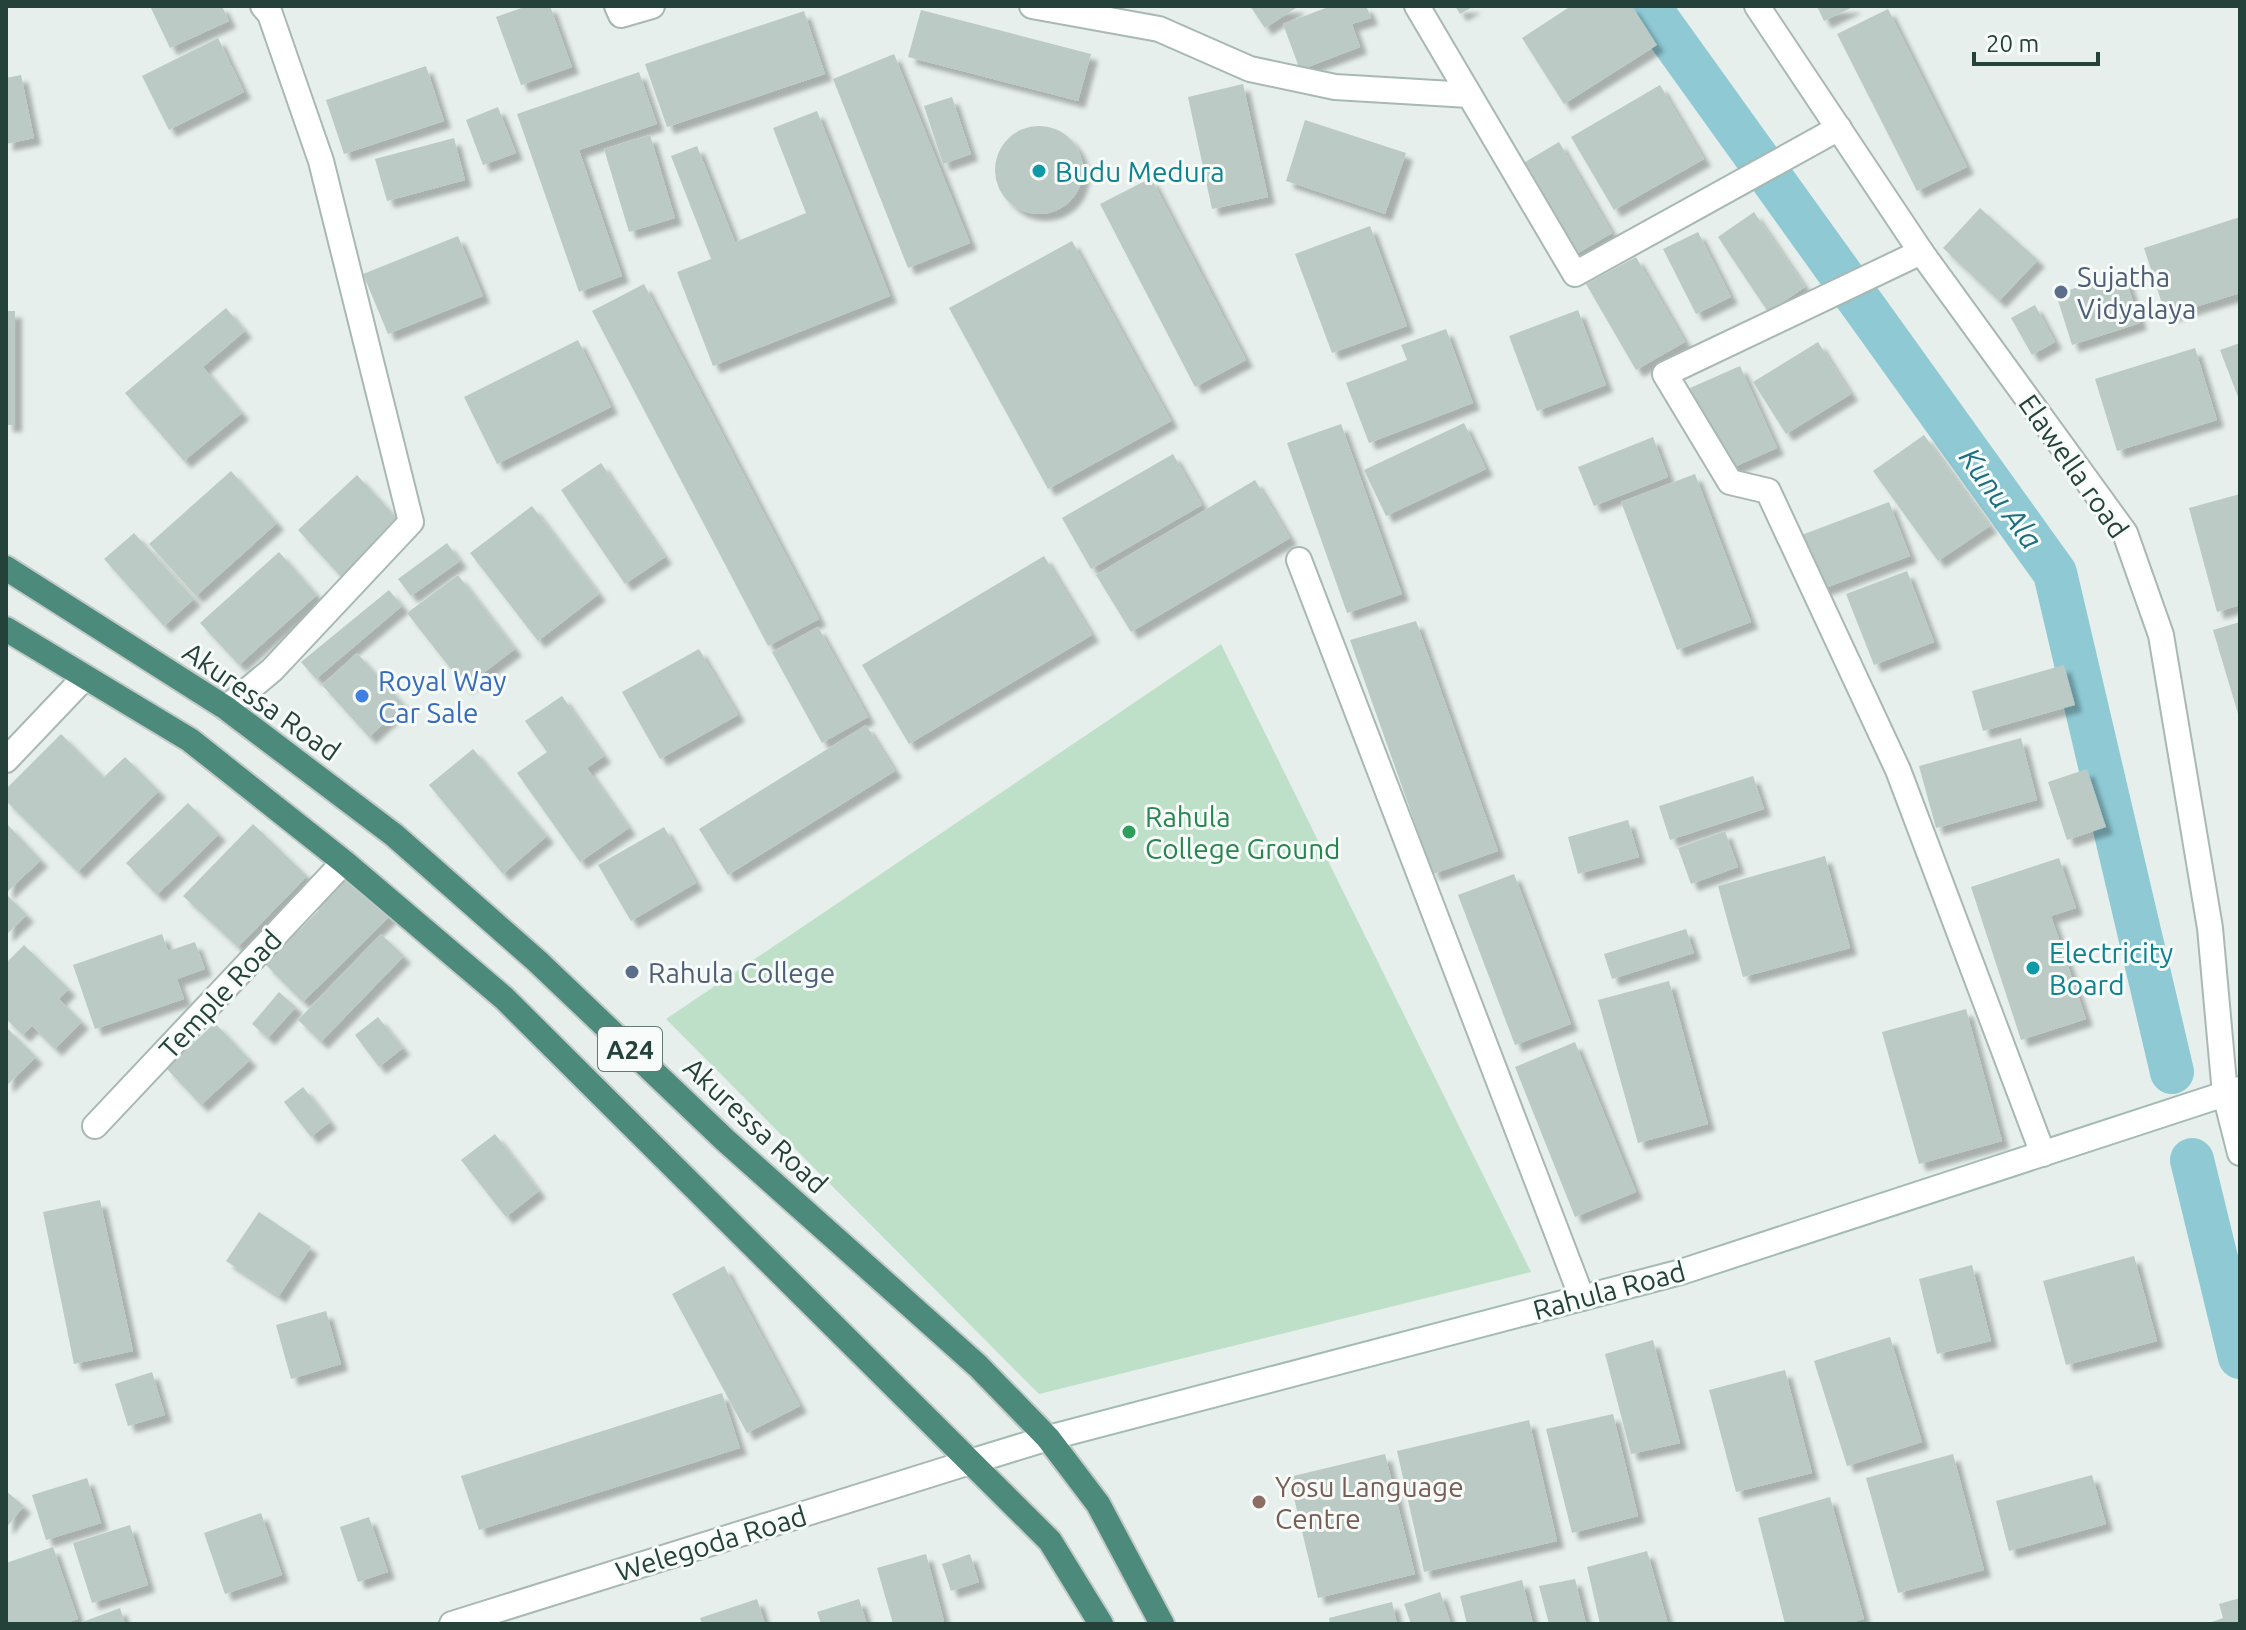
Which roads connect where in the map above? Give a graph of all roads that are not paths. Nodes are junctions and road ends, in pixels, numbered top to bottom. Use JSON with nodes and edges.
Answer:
{"nodes":[{"id":1,"x":263,"y":6,"type":"edge"},
{"id":2,"x":617,"y":6,"type":"edge"},
{"id":3,"x":652,"y":6,"type":"edge"},
{"id":4,"x":1032,"y":6,"type":"edge"},
{"id":5,"x":1417,"y":6,"type":"edge"},
{"id":6,"x":1757,"y":6,"type":"edge"},
{"id":7,"x":1469,"y":95,"type":"junction"},
{"id":8,"x":1839,"y":128,"type":"junction"},
{"id":9,"x":1921,"y":252,"type":"junction"},
{"id":10,"x":1299,"y":560,"type":"dead end"},
{"id":11,"x":6,"y":568,"type":"edge"},
{"id":12,"x":6,"y":629,"type":"edge"},
{"id":13,"x":84,"y":678,"type":"junction"},
{"id":14,"x":226,"y":708,"type":"junction"},
{"id":15,"x":6,"y":760,"type":"edge"},
{"id":16,"x":344,"y":862,"type":"junction"},
{"id":17,"x":2233,"y":1091,"type":"edge"},
{"id":18,"x":95,"y":1126,"type":"dead end"},
{"id":19,"x":2240,"y":1153,"type":"edge"},
{"id":20,"x":2043,"y":1154,"type":"junction"},
{"id":21,"x":1582,"y":1298,"type":"junction"},
{"id":22,"x":1048,"y":1438,"type":"junction"},
{"id":23,"x":970,"y":1462,"type":"junction"},
{"id":24,"x":452,"y":1624,"type":"edge"},
{"id":25,"x":1101,"y":1624,"type":"edge"},
{"id":26,"x":1162,"y":1624,"type":"edge"}],
"edges":[{"from":1,"to":14,"type":"street"},
{"from":2,"to":3,"type":"street"},
{"from":4,"to":7,"type":"street"},
{"from":5,"to":7,"type":"street"},
{"from":6,"to":8,"type":"street","name":"Elawella road"},
{"from":7,"to":8,"type":"street"},
{"from":8,"to":9,"type":"street","name":"Elawella road"},
{"from":9,"to":17,"type":"street","name":"Elawella road"},
{"from":9,"to":20,"type":"street"},
{"from":10,"to":21,"type":"street"},
{"from":11,"to":14,"type":"highway","name":"Akuressa Road","number":"A24"},
{"from":12,"to":13,"type":"highway","number":"A24"},
{"from":13,"to":15,"type":"street"},
{"from":13,"to":16,"type":"highway","number":"A24"},
{"from":14,"to":22,"type":"highway","name":"Akuressa Road","number":"A24"},
{"from":16,"to":18,"type":"street","name":"Temple Road"},
{"from":16,"to":23,"type":"highway","number":"A24"},
{"from":17,"to":19,"type":"street","name":"Elawella road"},
{"from":17,"to":20,"type":"street","name":"Rahula Road"},
{"from":20,"to":21,"type":"street","name":"Rahula Road"},
{"from":21,"to":22,"type":"street","name":"Rahula Road"},
{"from":22,"to":23,"type":"street","name":"Rahula Road"},
{"from":22,"to":26,"type":"highway","name":"Akuressa Road","number":"A24"},
{"from":23,"to":24,"type":"street","name":"Welegoda Road"},
{"from":23,"to":25,"type":"highway","number":"A24"}]}
